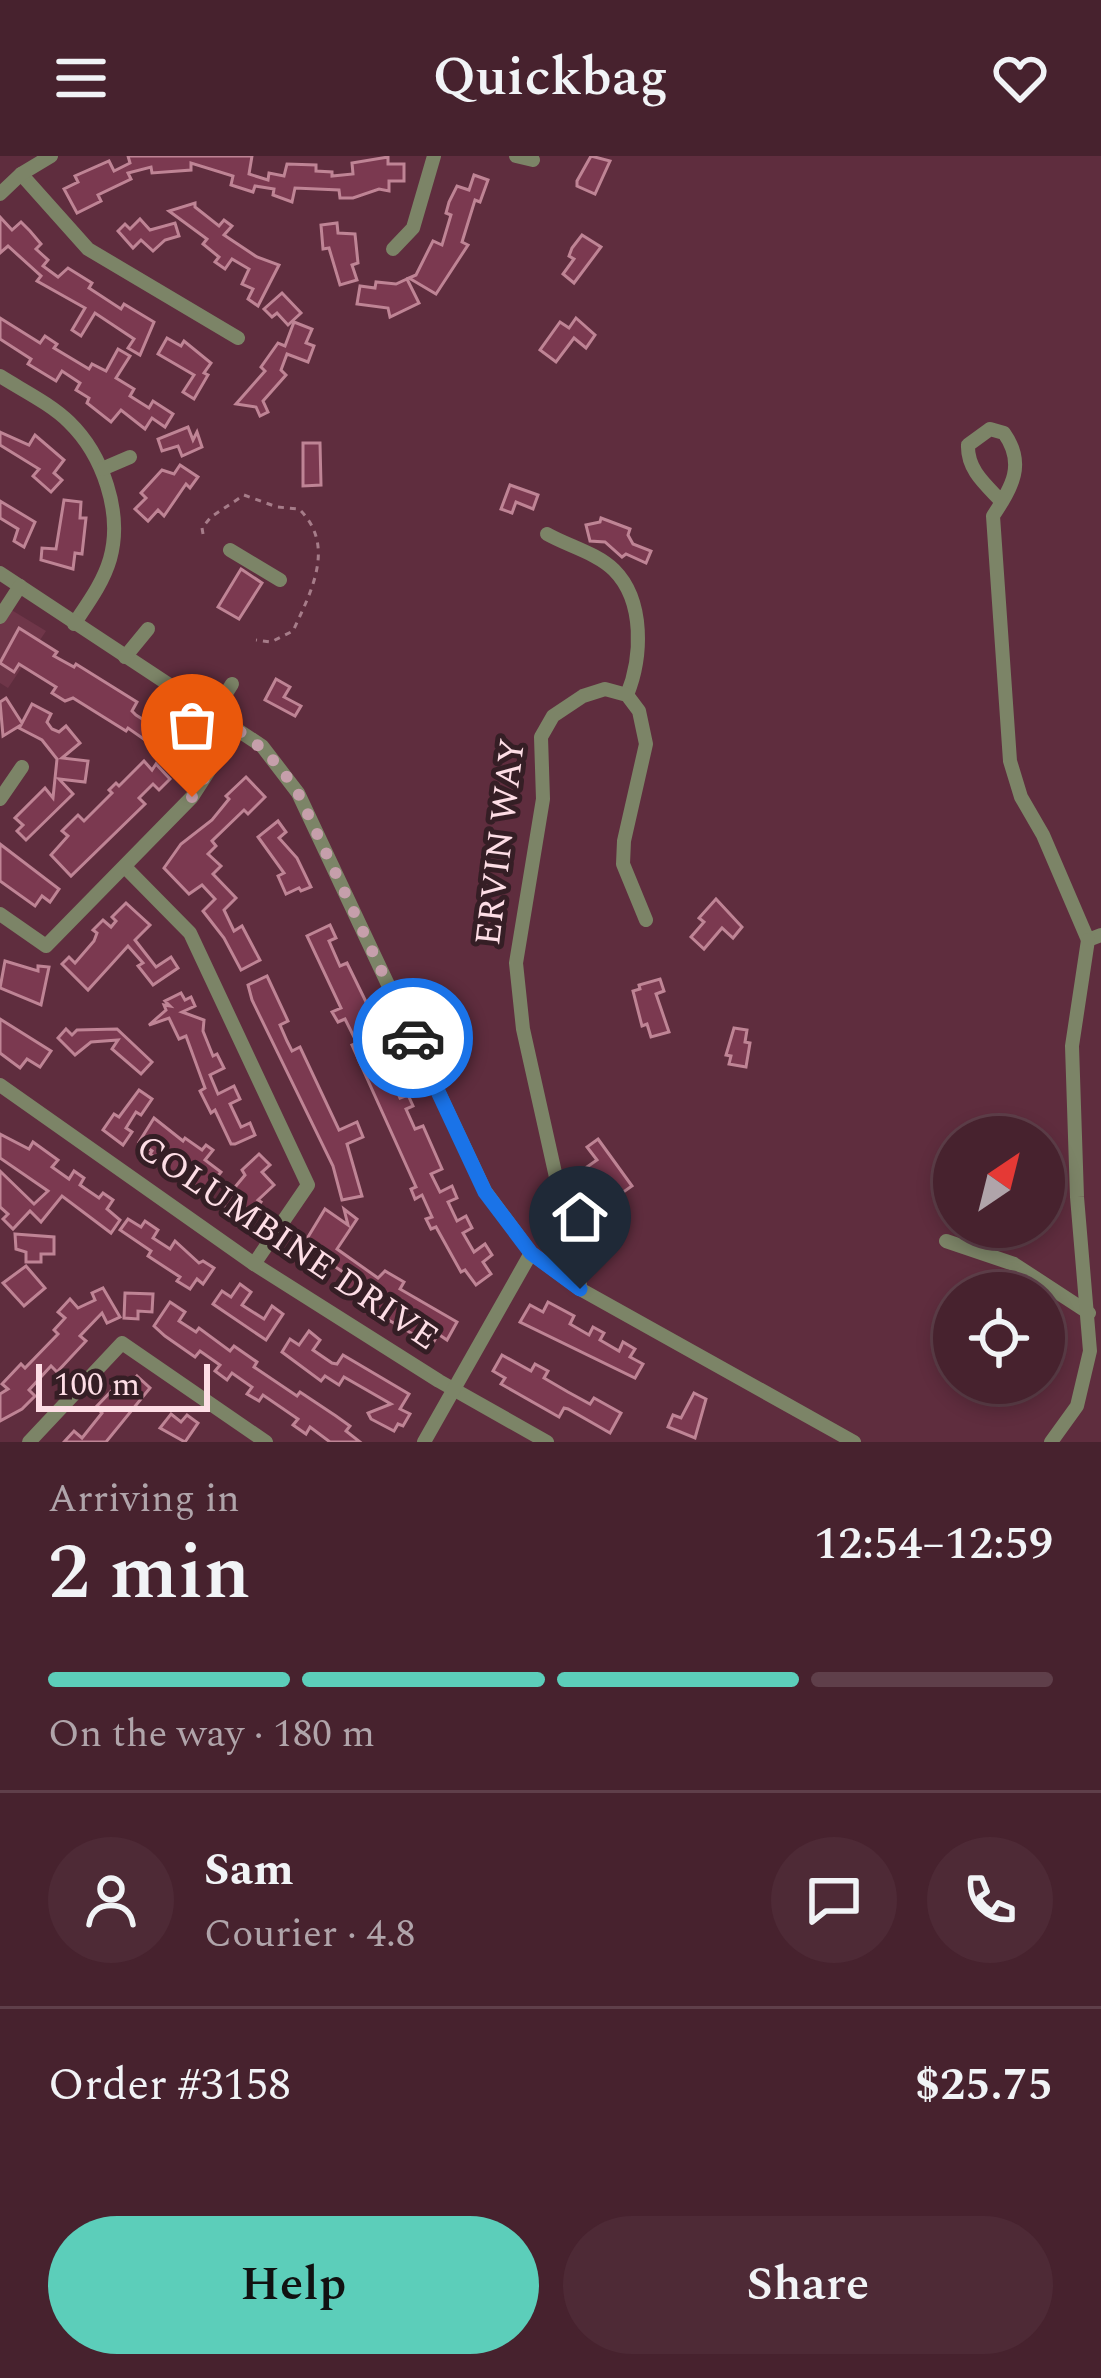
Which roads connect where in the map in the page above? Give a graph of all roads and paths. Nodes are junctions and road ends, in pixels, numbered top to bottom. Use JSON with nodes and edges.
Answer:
{"nodes":[{"id":1,"x":51,"y":156,"type":"edge"},
{"id":2,"x":434,"y":156,"type":"edge"},
{"id":3,"x":515,"y":156,"type":"edge"},
{"id":4,"x":532,"y":160,"type":"dead end"},
{"id":5,"x":21,"y":174,"type":"junction"},
{"id":6,"x":0,"y":194,"type":"edge"},
{"id":7,"x":393,"y":249,"type":"dead end"},
{"id":8,"x":238,"y":338,"type":"dead end"},
{"id":9,"x":0,"y":376,"type":"edge"},
{"id":10,"x":130,"y":458,"type":"dead end"},
{"id":11,"x":102,"y":469,"type":"junction"},
{"id":12,"x":1002,"y":502,"type":"junction"},
{"id":13,"x":203,"y":534,"type":"dead end"},
{"id":14,"x":547,"y":534,"type":"dead end"},
{"id":15,"x":230,"y":550,"type":"dead end"},
{"id":16,"x":0,"y":573,"type":"edge"},
{"id":17,"x":280,"y":580,"type":"dead end"},
{"id":18,"x":20,"y":586,"type":"junction"},
{"id":19,"x":0,"y":617,"type":"edge"},
{"id":20,"x":74,"y":624,"type":"junction"},
{"id":21,"x":148,"y":629,"type":"dead end"},
{"id":22,"x":256,"y":640,"type":"dead end"},
{"id":23,"x":125,"y":657,"type":"junction"},
{"id":24,"x":232,"y":684,"type":"dead end"},
{"id":25,"x":627,"y":695,"type":"junction"},
{"id":26,"x":213,"y":714,"type":"junction"},
{"id":27,"x":236,"y":729,"type":"junction"},
{"id":28,"x":22,"y":766,"type":"dead end"},
{"id":29,"x":0,"y":799,"type":"edge"},
{"id":30,"x":125,"y":867,"type":"junction"},
{"id":31,"x":0,"y":914,"type":"edge"},
{"id":32,"x":646,"y":920,"type":"dead end"},
{"id":33,"x":1094,"y":938,"type":"edge"},
{"id":34,"x":0,"y":1085,"type":"edge"},
{"id":35,"x":967,"y":1248,"type":"edge"},
{"id":36,"x":531,"y":1253,"type":"junction"},
{"id":37,"x":254,"y":1264,"type":"junction"},
{"id":38,"x":580,"y":1289,"type":"junction"},
{"id":39,"x":1094,"y":1314,"type":"edge"},
{"id":40,"x":454,"y":1388,"type":"junction"},
{"id":41,"x":29,"y":1442,"type":"edge"},
{"id":42,"x":266,"y":1442,"type":"edge"},
{"id":43,"x":424,"y":1442,"type":"edge"},
{"id":44,"x":547,"y":1442,"type":"edge"},
{"id":45,"x":854,"y":1442,"type":"edge"},
{"id":46,"x":1051,"y":1442,"type":"edge"}],
"edges":[{"from":1,"to":5,"type":"street"},
{"from":2,"to":7,"type":"street"},
{"from":3,"to":4,"type":"street"},
{"from":5,"to":6,"type":"street"},
{"from":5,"to":8,"type":"street"},
{"from":9,"to":11,"type":"street"},
{"from":10,"to":11,"type":"street"},
{"from":11,"to":20,"type":"street"},
{"from":12,"to":12,"type":"street"},
{"from":12,"to":33,"type":"street"},
{"from":13,"to":22,"type":"path"},
{"from":14,"to":25,"type":"street"},
{"from":15,"to":17,"type":"street"},
{"from":16,"to":18,"type":"street"},
{"from":18,"to":19,"type":"street"},
{"from":18,"to":20,"type":"street"},
{"from":20,"to":23,"type":"street"},
{"from":21,"to":23,"type":"street"},
{"from":23,"to":26,"type":"street"},
{"from":24,"to":26,"type":"street"},
{"from":25,"to":32,"type":"street"},
{"from":25,"to":38,"type":"street","name":"ERVIN WAY"},
{"from":26,"to":27,"type":"street"},
{"from":27,"to":30,"type":"street"},
{"from":27,"to":36,"type":"street"},
{"from":28,"to":29,"type":"street"},
{"from":30,"to":31,"type":"street"},
{"from":30,"to":37,"type":"street"},
{"from":33,"to":39,"type":"street"},
{"from":34,"to":37,"type":"street","name":"COLUMBINE DRIVE"},
{"from":35,"to":39,"type":"street"},
{"from":36,"to":38,"type":"street"},
{"from":36,"to":40,"type":"street"},
{"from":37,"to":40,"type":"street","name":"COLUMBINE DRIVE"},
{"from":38,"to":45,"type":"street"},
{"from":39,"to":46,"type":"street"},
{"from":40,"to":43,"type":"street"},
{"from":40,"to":44,"type":"street","name":"COLUMBINE DRIVE"},
{"from":41,"to":42,"type":"street"}]}
